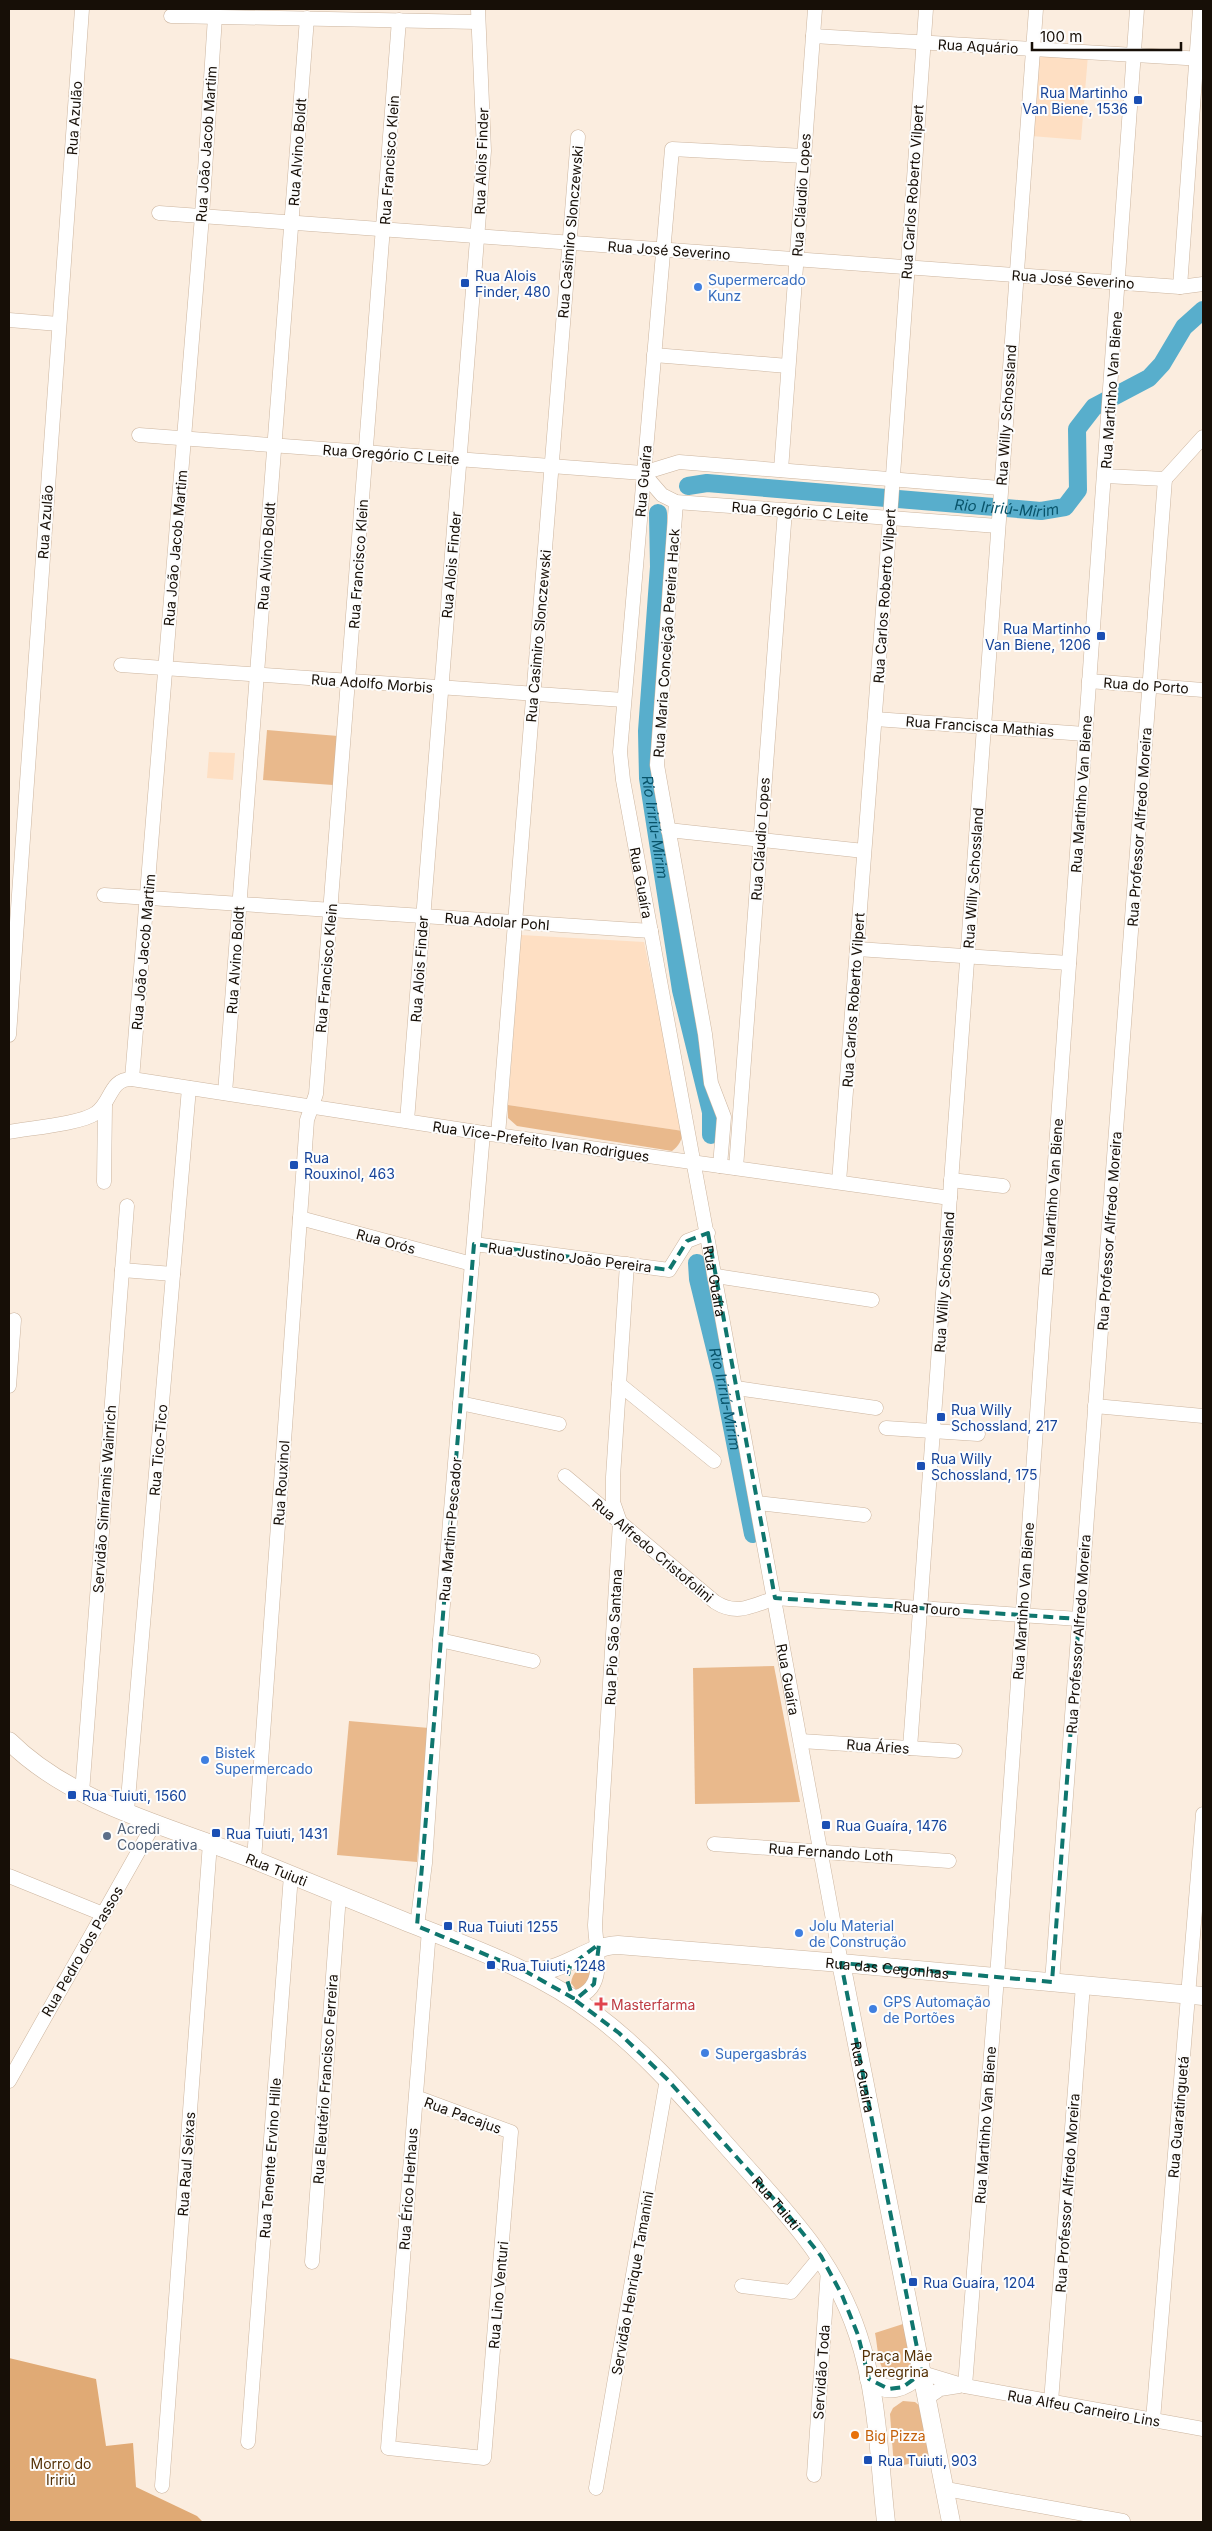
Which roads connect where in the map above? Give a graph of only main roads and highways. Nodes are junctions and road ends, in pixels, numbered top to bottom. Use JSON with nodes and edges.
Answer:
{"nodes":[{"id":1,"x":9,"y":1741,"type":"edge"},
{"id":2,"x":574,"y":1960,"type":"junction"},
{"id":3,"x":841,"y":1963,"type":"junction"},
{"id":4,"x":525,"y":1971,"type":"junction"},
{"id":5,"x":1196,"y":1996,"type":"edge"},
{"id":6,"x":573,"y":1998,"type":"junction"},
{"id":7,"x":922,"y":2373,"type":"junction"},
{"id":8,"x":869,"y":2379,"type":"junction"},
{"id":9,"x":927,"y":2398,"type":"junction"},
{"id":10,"x":875,"y":2416,"type":"junction"},
{"id":11,"x":886,"y":2522,"type":"edge"},
{"id":12,"x":950,"y":2522,"type":"edge"}],
"edges":[{"from":1,"to":4,"type":"main road","name":"Rua Tuiuti"},
{"from":2,"to":3,"type":"main road","name":"Rua das Cegonhas"},
{"from":2,"to":4,"type":"main road","name":"Rua Tuiuti"},
{"from":2,"to":6,"type":"main road"},
{"from":3,"to":5,"type":"main road","name":"Rua das Cegonhas"},
{"from":3,"to":7,"type":"main road","name":"Rua Guaíra"},
{"from":4,"to":6,"type":"main road","name":"Rua Tuiuti"},
{"from":6,"to":8,"type":"main road","name":"Rua Tuiuti"},
{"from":7,"to":8,"type":"main road"},
{"from":7,"to":9,"type":"main road","name":"Rua Guaíra"},
{"from":8,"to":10,"type":"main road","name":"Rua Tuiuti"},
{"from":9,"to":10,"type":"main road"},
{"from":9,"to":12,"type":"main road","name":"Rua Guaíra"},
{"from":10,"to":11,"type":"main road","name":"Rua Tuiuti"}]}
